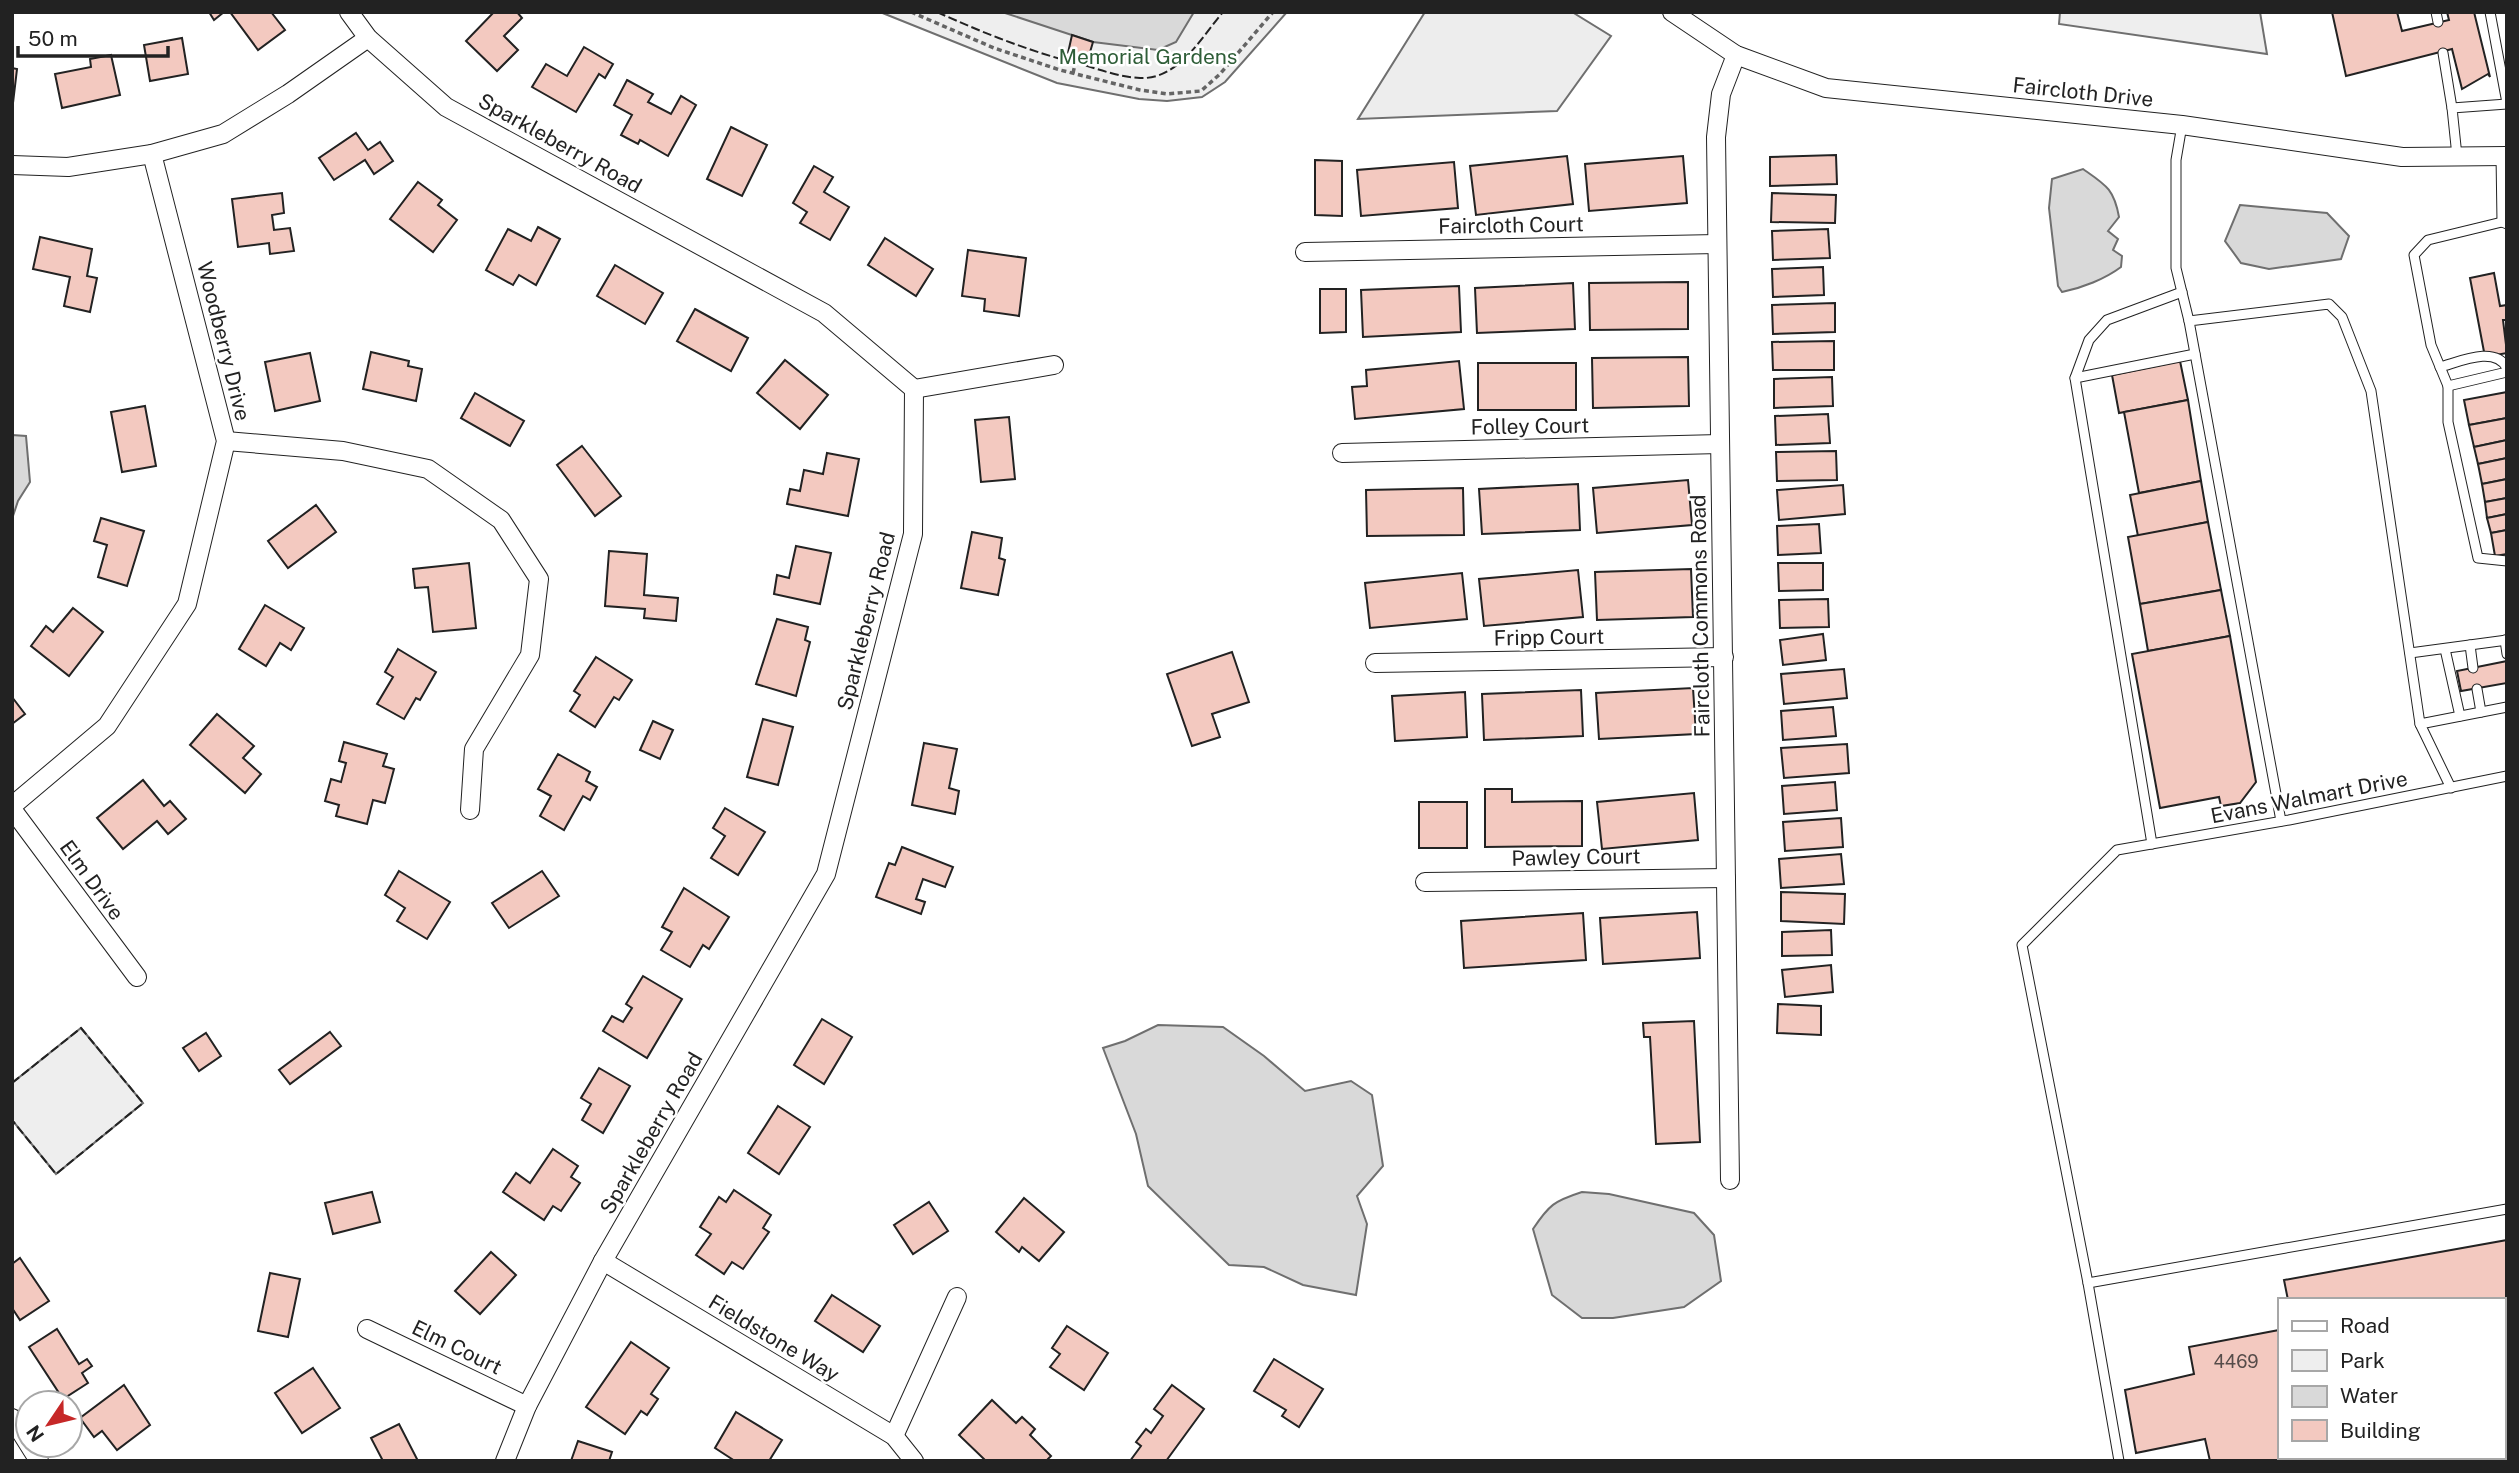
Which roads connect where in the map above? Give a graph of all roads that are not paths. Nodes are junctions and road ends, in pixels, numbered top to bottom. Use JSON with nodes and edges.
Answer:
{"nodes":[{"id":1,"x":349,"y":12,"type":"edge"},
{"id":2,"x":1672,"y":12,"type":"edge"},
{"id":3,"x":2490,"y":12,"type":"edge"},
{"id":4,"x":369,"y":38,"type":"junction"},
{"id":5,"x":2443,"y":52,"type":"dead end"},
{"id":6,"x":1736,"y":55,"type":"junction"},
{"id":7,"x":2507,"y":103,"type":"edge"},
{"id":8,"x":2452,"y":108,"type":"junction"},
{"id":9,"x":2182,"y":125,"type":"junction"},
{"id":10,"x":152,"y":154,"type":"junction"},
{"id":11,"x":2504,"y":155,"type":"edge"},
{"id":12,"x":2457,"y":156,"type":"junction"},
{"id":13,"x":12,"y":165,"type":"edge"},
{"id":14,"x":2504,"y":223,"type":"edge"},
{"id":15,"x":1717,"y":244,"type":"junction"},
{"id":16,"x":1305,"y":252,"type":"dead end"},
{"id":17,"x":2182,"y":292,"type":"junction"},
{"id":18,"x":2189,"y":321,"type":"junction"},
{"id":19,"x":2195,"y":354,"type":"junction"},
{"id":20,"x":1055,"y":365,"type":"dead end"},
{"id":21,"x":2440,"y":367,"type":"junction"},
{"id":22,"x":2507,"y":370,"type":"edge"},
{"id":23,"x":2075,"y":379,"type":"junction"},
{"id":24,"x":2448,"y":386,"type":"junction"},
{"id":25,"x":914,"y":389,"type":"junction"},
{"id":26,"x":226,"y":441,"type":"junction"},
{"id":27,"x":1720,"y":444,"type":"junction"},
{"id":28,"x":1342,"y":453,"type":"dead end"},
{"id":29,"x":2504,"y":560,"type":"edge"},
{"id":30,"x":2506,"y":640,"type":"edge"},
{"id":31,"x":2470,"y":645,"type":"junction"},
{"id":32,"x":2445,"y":649,"type":"junction"},
{"id":33,"x":2410,"y":653,"type":"junction"},
{"id":34,"x":2507,"y":654,"type":"edge"},
{"id":35,"x":1724,"y":657,"type":"junction"},
{"id":36,"x":1375,"y":663,"type":"dead end"},
{"id":37,"x":2473,"y":668,"type":"dead end"},
{"id":38,"x":2477,"y":689,"type":"dead end"},
{"id":39,"x":2507,"y":707,"type":"edge"},
{"id":40,"x":2481,"y":712,"type":"junction"},
{"id":41,"x":2460,"y":716,"type":"junction"},
{"id":42,"x":2420,"y":724,"type":"junction"},
{"id":43,"x":2507,"y":776,"type":"edge"},
{"id":44,"x":2451,"y":788,"type":"junction"},
{"id":45,"x":12,"y":807,"type":"edge"},
{"id":46,"x":470,"y":810,"type":"dead end"},
{"id":47,"x":2281,"y":821,"type":"junction"},
{"id":48,"x":2152,"y":844,"type":"junction"},
{"id":49,"x":1726,"y":878,"type":"junction"},
{"id":50,"x":1425,"y":882,"type":"dead end"},
{"id":51,"x":137,"y":978,"type":"dead end"},
{"id":52,"x":1730,"y":1180,"type":"dead end"},
{"id":53,"x":2507,"y":1209,"type":"edge"},
{"id":54,"x":603,"y":1261,"type":"junction"},
{"id":55,"x":2088,"y":1283,"type":"junction"},
{"id":56,"x":957,"y":1297,"type":"dead end"},
{"id":57,"x":367,"y":1329,"type":"dead end"},
{"id":58,"x":527,"y":1406,"type":"junction"},
{"id":59,"x":12,"y":1418,"type":"edge"},
{"id":60,"x":894,"y":1436,"type":"junction"},
{"id":61,"x":39,"y":1461,"type":"edge"},
{"id":62,"x":505,"y":1461,"type":"edge"},
{"id":63,"x":914,"y":1461,"type":"edge"},
{"id":64,"x":2119,"y":1461,"type":"edge"}],
"edges":[{"from":1,"to":4,"type":"street","name":"Sparkleberry Road"},
{"from":2,"to":6,"type":"street","name":"Faircloth Drive"},
{"from":3,"to":7,"type":"lane"},
{"from":4,"to":10,"type":"street"},
{"from":4,"to":25,"type":"street","name":"Sparkleberry Road"},
{"from":5,"to":8,"type":"lane"},
{"from":6,"to":9,"type":"street","name":"Faircloth Drive"},
{"from":6,"to":15,"type":"street","name":"Faircloth Commons Road"},
{"from":7,"to":8,"type":"lane"},
{"from":8,"to":12,"type":"lane"},
{"from":9,"to":12,"type":"street","name":"Faircloth Drive"},
{"from":9,"to":17,"type":"lane"},
{"from":10,"to":13,"type":"street"},
{"from":10,"to":26,"type":"street","name":"Woodberry Drive"},
{"from":11,"to":12,"type":"street","name":"Faircloth Drive"},
{"from":11,"to":14,"type":"lane"},
{"from":14,"to":21,"type":"lane"},
{"from":15,"to":16,"type":"street","name":"Faircloth Court"},
{"from":15,"to":27,"type":"street","name":"Faircloth Commons Road"},
{"from":17,"to":18,"type":"lane"},
{"from":17,"to":23,"type":"lane"},
{"from":18,"to":19,"type":"lane"},
{"from":18,"to":33,"type":"lane"},
{"from":19,"to":23,"type":"lane"},
{"from":19,"to":47,"type":"lane"},
{"from":20,"to":25,"type":"street"},
{"from":21,"to":22,"type":"lane"},
{"from":21,"to":24,"type":"lane"},
{"from":22,"to":24,"type":"lane"},
{"from":23,"to":48,"type":"lane"},
{"from":24,"to":29,"type":"lane"},
{"from":25,"to":54,"type":"street","name":"Sparkleberry Road"},
{"from":26,"to":45,"type":"street","name":"Woodberry Drive"},
{"from":26,"to":46,"type":"street"},
{"from":27,"to":28,"type":"street","name":"Folley Court"},
{"from":27,"to":35,"type":"street","name":"Faircloth Commons Road"},
{"from":30,"to":31,"type":"lane"},
{"from":30,"to":34,"type":"lane"},
{"from":31,"to":32,"type":"lane"},
{"from":31,"to":37,"type":"lane"},
{"from":32,"to":33,"type":"lane"},
{"from":32,"to":41,"type":"lane"},
{"from":33,"to":42,"type":"lane"},
{"from":35,"to":36,"type":"street","name":"Fripp Court"},
{"from":35,"to":49,"type":"street","name":"Faircloth Commons Road"},
{"from":38,"to":40,"type":"lane"},
{"from":39,"to":40,"type":"lane"},
{"from":40,"to":41,"type":"lane"},
{"from":41,"to":42,"type":"lane"},
{"from":42,"to":44,"type":"lane"},
{"from":43,"to":44,"type":"lane","name":"Evans Walmart Drive"},
{"from":44,"to":47,"type":"lane","name":"Evans Walmart Drive"},
{"from":45,"to":51,"type":"street","name":"Elm Drive"},
{"from":47,"to":48,"type":"lane","name":"Evans Walmart Drive"},
{"from":48,"to":55,"type":"lane","name":"Evans Walmart Drive"},
{"from":49,"to":50,"type":"street","name":"Pawley Court"},
{"from":49,"to":52,"type":"street","name":"Faircloth Commons Road"},
{"from":53,"to":55,"type":"lane"},
{"from":54,"to":58,"type":"street","name":"Sparkleberry Road"},
{"from":54,"to":60,"type":"street","name":"Fieldstone Way"},
{"from":55,"to":64,"type":"lane"},
{"from":56,"to":60,"type":"street"},
{"from":57,"to":58,"type":"street","name":"Elm Court"},
{"from":58,"to":62,"type":"street","name":"Sparkleberry Road"},
{"from":59,"to":61,"type":"street"},
{"from":60,"to":63,"type":"street","name":"Fieldstone Way"}]}
